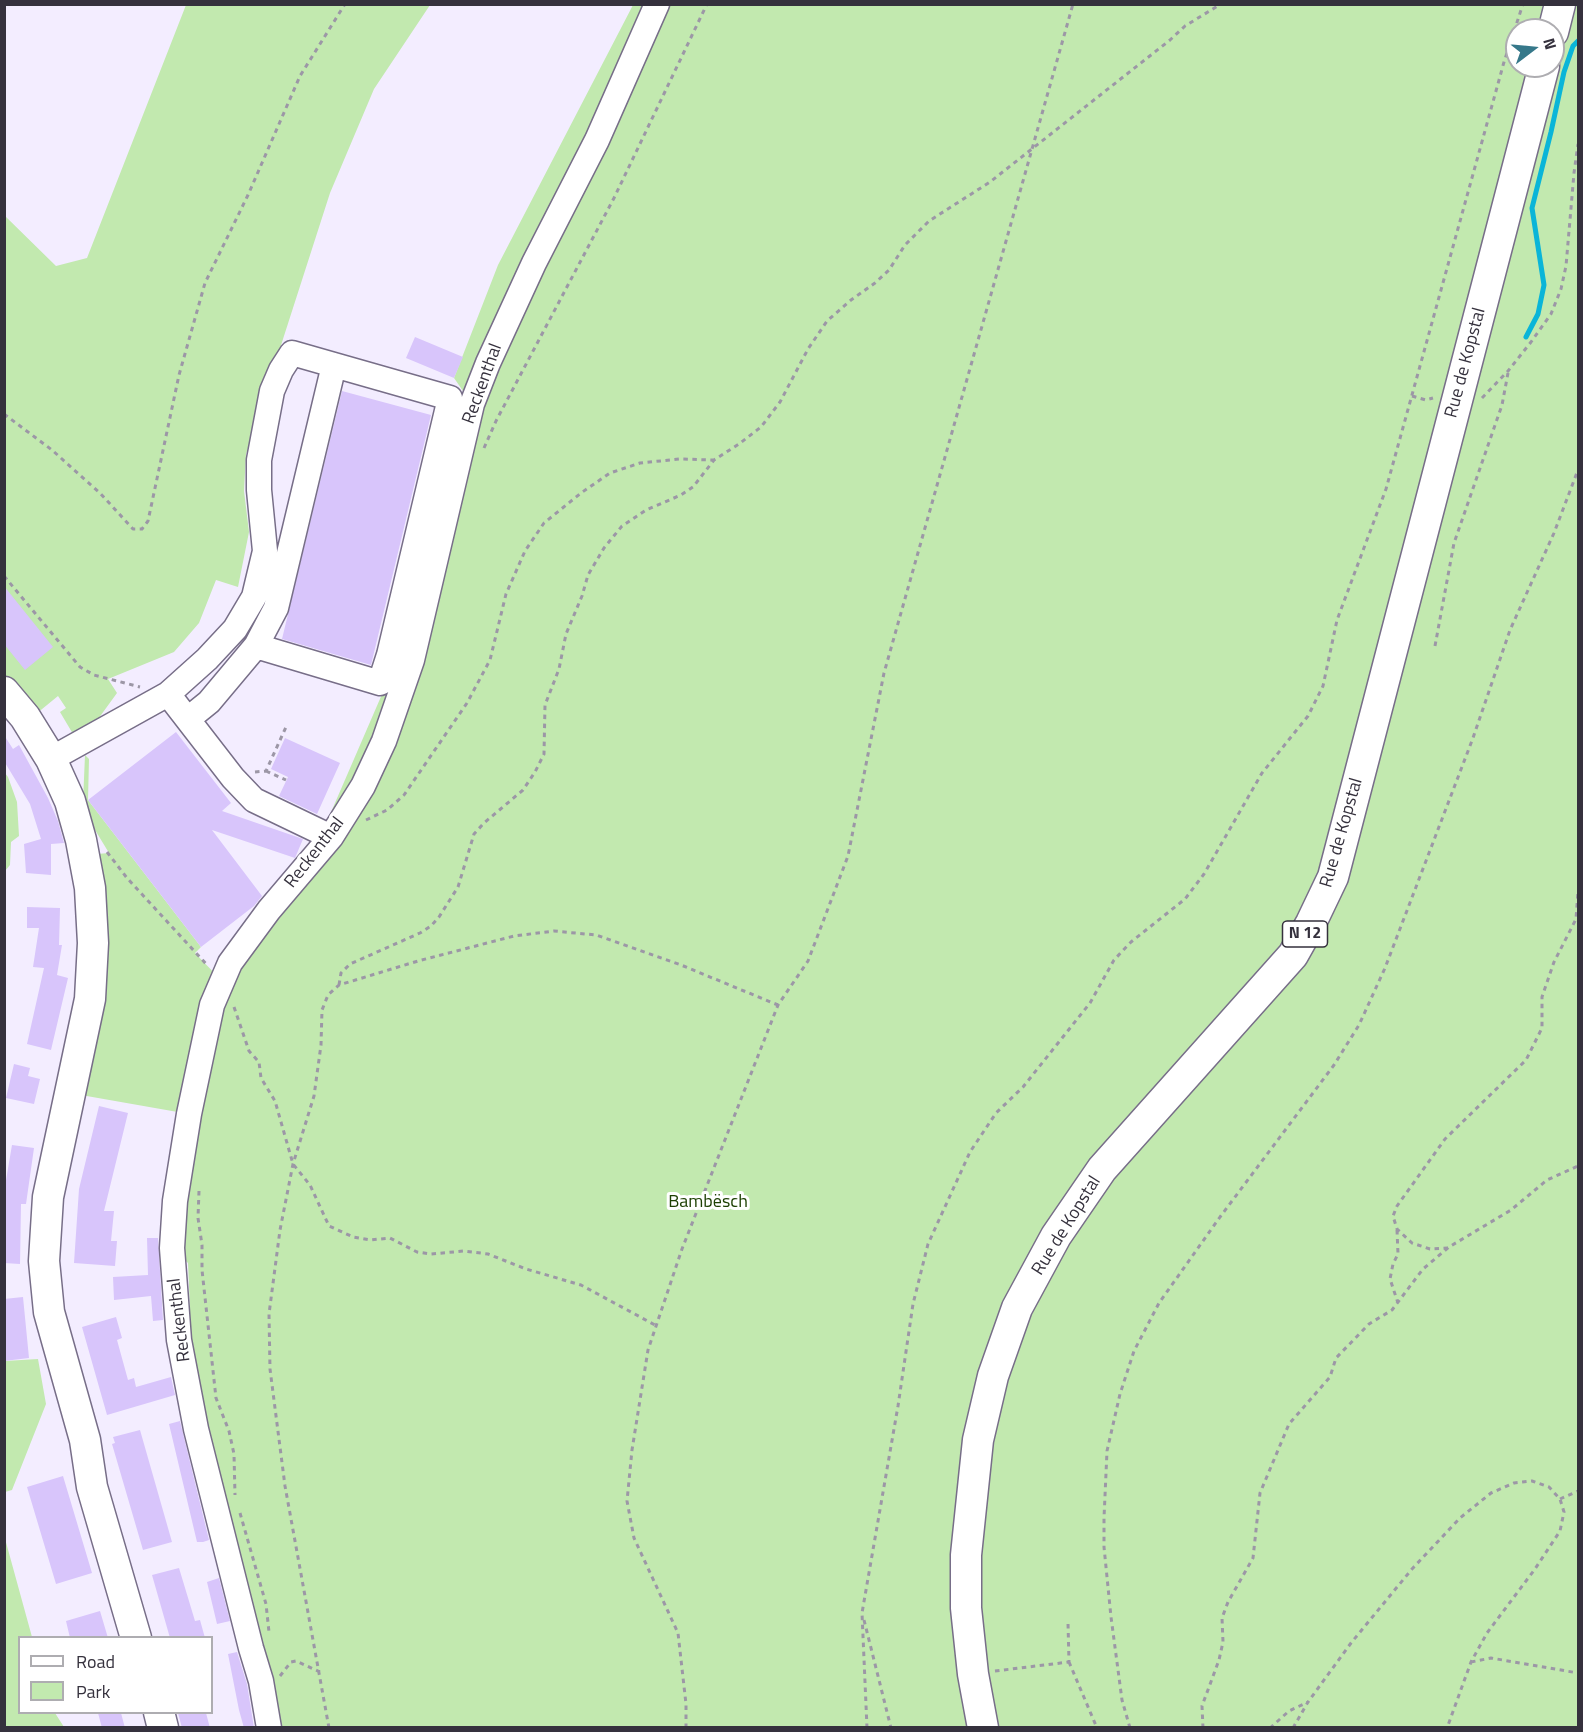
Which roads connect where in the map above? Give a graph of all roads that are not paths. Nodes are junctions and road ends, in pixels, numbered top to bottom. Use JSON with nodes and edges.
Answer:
{"nodes":[{"id":1,"x":657,"y":4,"type":"edge"},
{"id":2,"x":1541,"y":78,"type":"edge"},
{"id":3,"x":334,"y":365,"type":"junction"},
{"id":4,"x":461,"y":401,"type":"junction"},
{"id":5,"x":409,"y":621,"type":"junction"},
{"id":6,"x":256,"y":646,"type":"junction"},
{"id":7,"x":4,"y":692,"type":"edge"},
{"id":8,"x":168,"y":694,"type":"junction"},
{"id":9,"x":188,"y":719,"type":"junction"},
{"id":10,"x":51,"y":759,"type":"junction"},
{"id":11,"x":331,"y":837,"type":"junction"},
{"id":12,"x":135,"y":1636,"type":"edge"},
{"id":13,"x":269,"y":1728,"type":"edge"},
{"id":14,"x":983,"y":1728,"type":"edge"}],
"edges":[{"from":1,"to":4,"type":"street","name":"Reckenthal"},
{"from":2,"to":14,"type":"main road","name":"Rue de Kopstal","number":"N 12"},
{"from":3,"to":4,"type":"street"},
{"from":3,"to":6,"type":"street"},
{"from":3,"to":8,"type":"street"},
{"from":4,"to":5,"type":"street","name":"Reckenthal"},
{"from":5,"to":6,"type":"street"},
{"from":5,"to":11,"type":"street","name":"Reckenthal"},
{"from":6,"to":9,"type":"street"},
{"from":7,"to":10,"type":"main road"},
{"from":8,"to":9,"type":"street"},
{"from":8,"to":10,"type":"street"},
{"from":9,"to":11,"type":"street"},
{"from":10,"to":12,"type":"main road"},
{"from":11,"to":13,"type":"street","name":"Reckenthal"}]}
